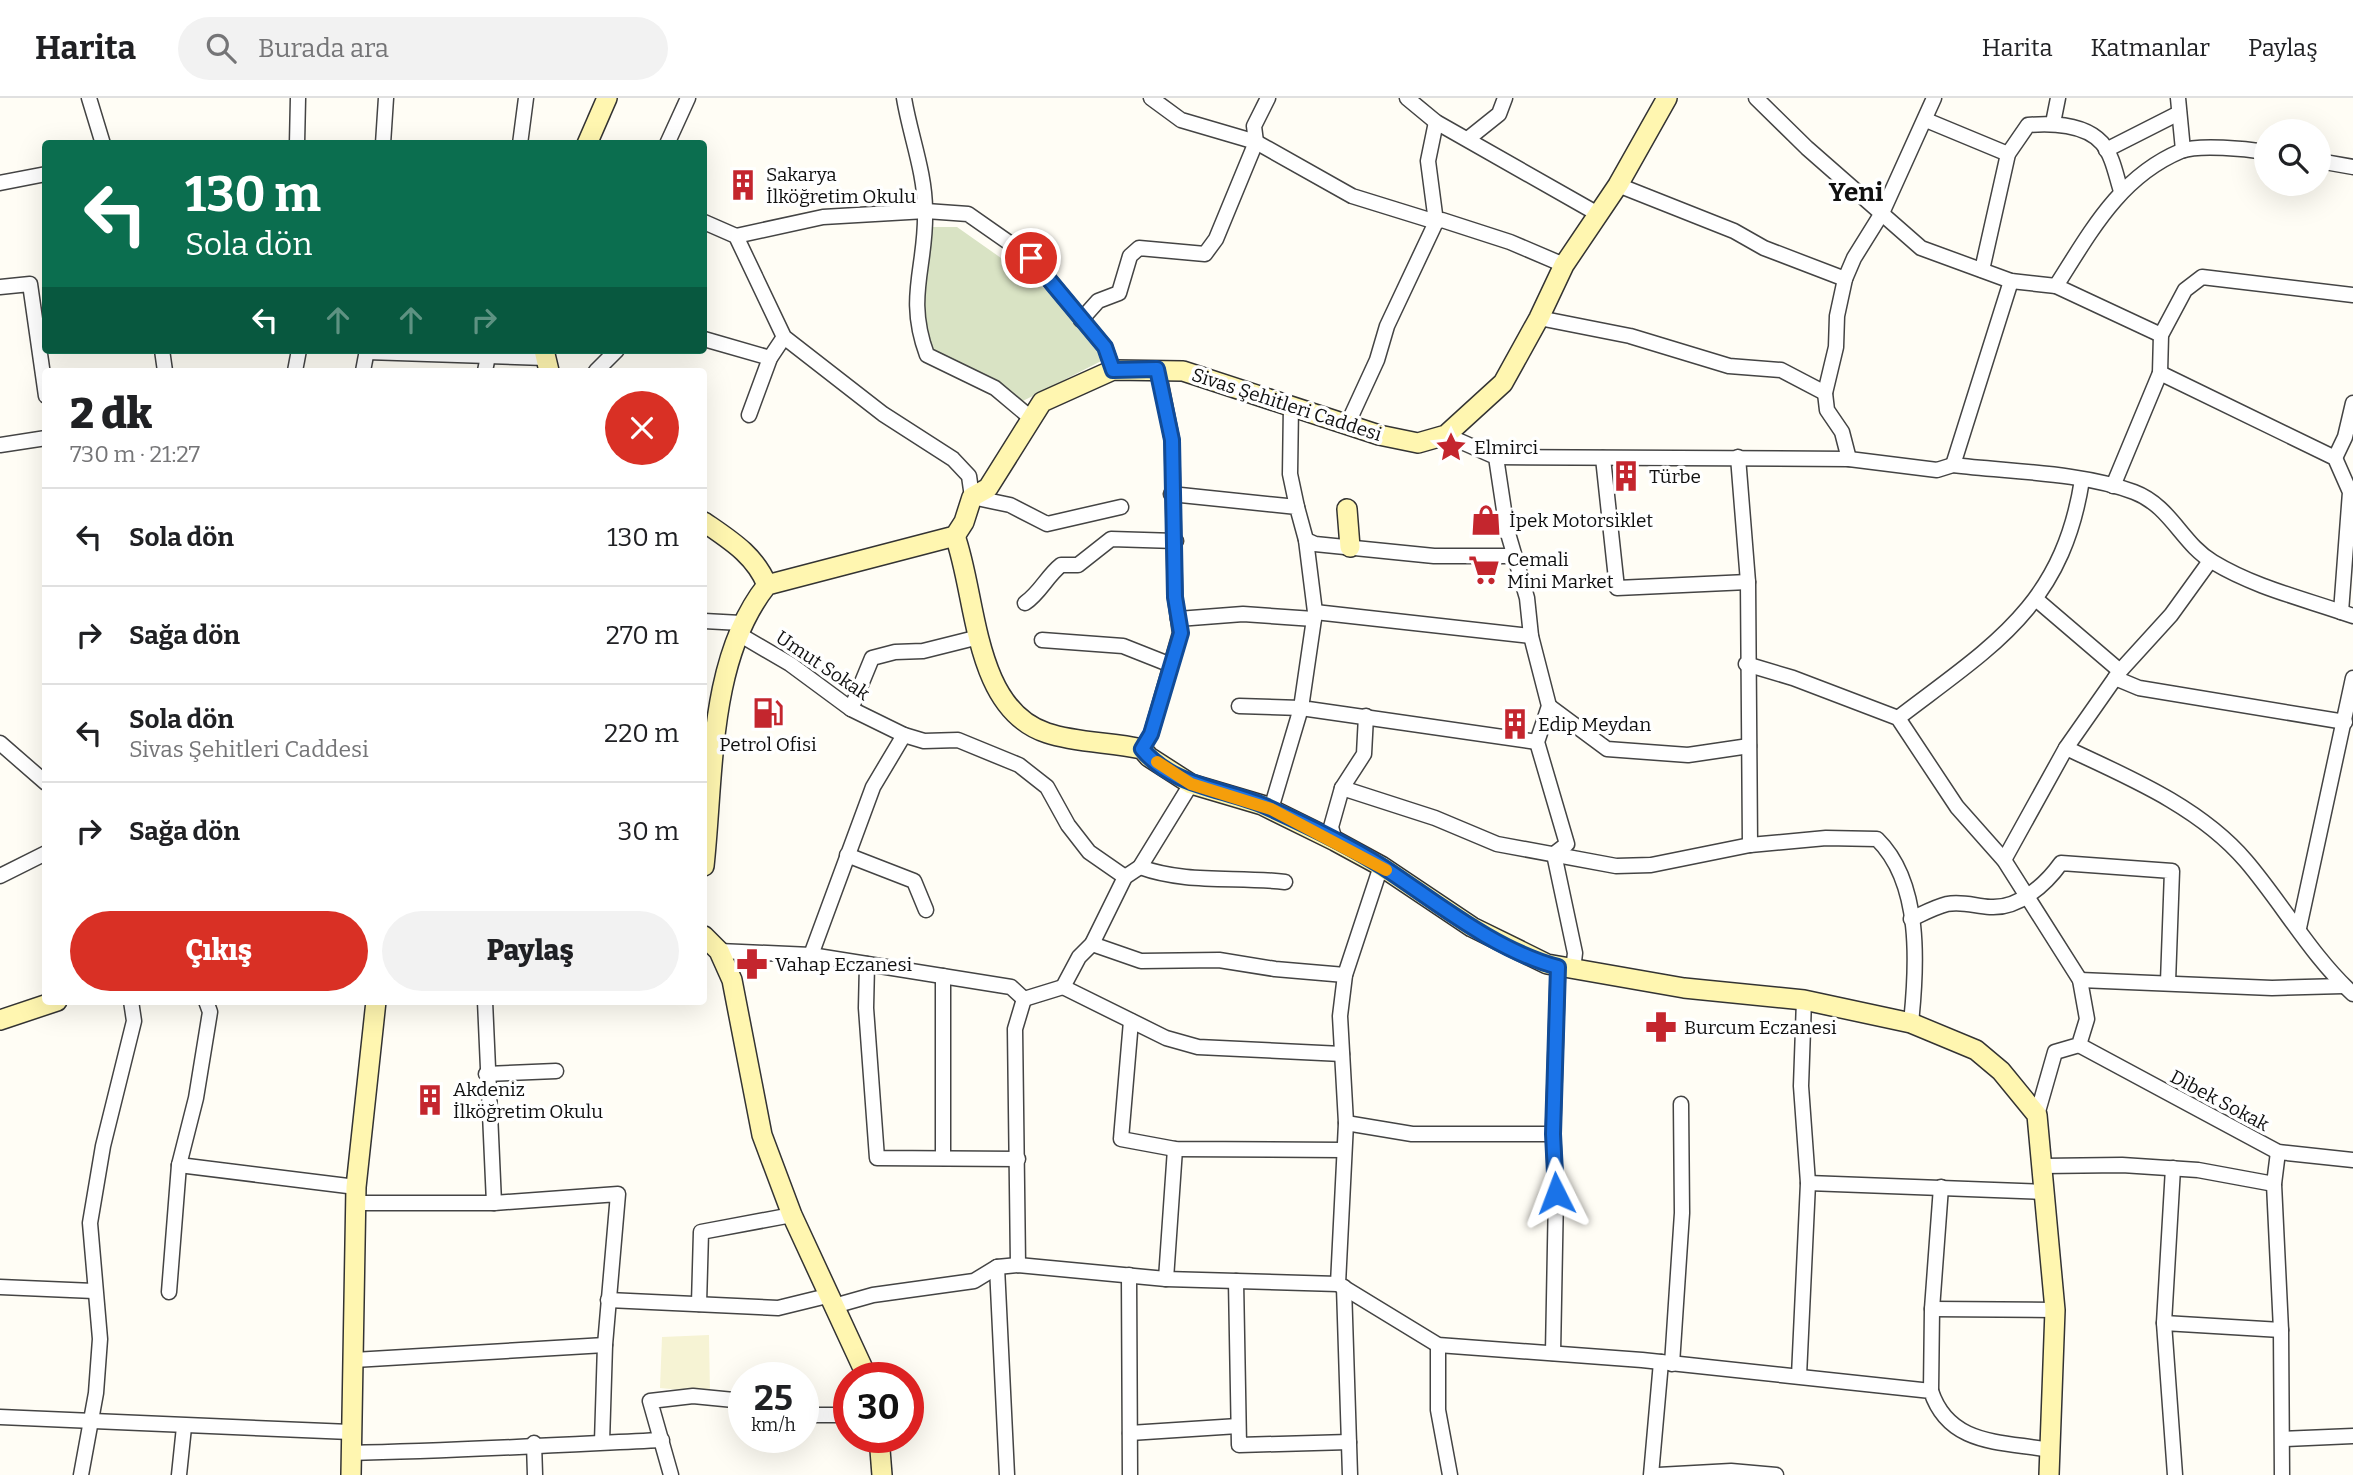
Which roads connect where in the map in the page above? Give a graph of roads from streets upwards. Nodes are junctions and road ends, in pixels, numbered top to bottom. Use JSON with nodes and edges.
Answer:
{"nodes":[{"id":1,"x":89,"y":98,"type":"edge"},
{"id":2,"x":298,"y":98,"type":"edge"},
{"id":3,"x":386,"y":98,"type":"edge"},
{"id":4,"x":526,"y":98,"type":"edge"},
{"id":5,"x":607,"y":98,"type":"edge"},
{"id":6,"x":688,"y":98,"type":"edge"},
{"id":7,"x":904,"y":98,"type":"edge"},
{"id":8,"x":1151,"y":98,"type":"edge"},
{"id":9,"x":1268,"y":98,"type":"edge"},
{"id":10,"x":1408,"y":98,"type":"edge"},
{"id":11,"x":1505,"y":98,"type":"edge"},
{"id":12,"x":1667,"y":98,"type":"edge"},
{"id":13,"x":1756,"y":98,"type":"edge"},
{"id":14,"x":1934,"y":98,"type":"edge"},
{"id":15,"x":2058,"y":98,"type":"edge"},
{"id":16,"x":2178,"y":98,"type":"edge"},
{"id":17,"x":2179,"y":113,"type":"junction"},
{"id":18,"x":1926,"y":120,"type":"junction"},
{"id":19,"x":1436,"y":122,"type":"junction"},
{"id":20,"x":2053,"y":123,"type":"junction"},
{"id":21,"x":1468,"y":138,"type":"junction"},
{"id":22,"x":102,"y":140,"type":"edge"},
{"id":23,"x":297,"y":140,"type":"edge"},
{"id":24,"x":383,"y":140,"type":"edge"},
{"id":25,"x":521,"y":140,"type":"edge"},
{"id":26,"x":589,"y":140,"type":"edge"},
{"id":27,"x":669,"y":140,"type":"edge"},
{"id":28,"x":1256,"y":142,"type":"junction"},
{"id":29,"x":2106,"y":150,"type":"junction"},
{"id":30,"x":2183,"y":150,"type":"junction"},
{"id":31,"x":2254,"y":150,"type":"edge"},
{"id":32,"x":2008,"y":154,"type":"junction"},
{"id":33,"x":2331,"y":164,"type":"edge"},
{"id":34,"x":2353,"y":167,"type":"edge"},
{"id":35,"x":42,"y":175,"type":"edge"},
{"id":36,"x":0,"y":183,"type":"edge"},
{"id":37,"x":1618,"y":185,"type":"junction"},
{"id":38,"x":2121,"y":191,"type":"junction"},
{"id":39,"x":926,"y":211,"type":"junction"},
{"id":40,"x":1882,"y":213,"type":"junction"},
{"id":41,"x":1598,"y":214,"type":"junction"},
{"id":42,"x":1436,"y":222,"type":"junction"},
{"id":43,"x":707,"y":223,"type":"edge"},
{"id":44,"x":736,"y":236,"type":"junction"},
{"id":45,"x":1564,"y":265,"type":"junction"},
{"id":46,"x":1982,"y":270,"type":"junction"},
{"id":47,"x":1845,"y":279,"type":"junction"},
{"id":48,"x":2011,"y":281,"type":"junction"},
{"id":49,"x":2056,"y":286,"type":"junction"},
{"id":50,"x":0,"y":287,"type":"edge"},
{"id":51,"x":2353,"y":295,"type":"edge"},
{"id":52,"x":1539,"y":318,"type":"junction"},
{"id":53,"x":1081,"y":320,"type":"junction"},
{"id":54,"x":2161,"y":335,"type":"junction"},
{"id":55,"x":784,"y":337,"type":"junction"},
{"id":56,"x":707,"y":341,"type":"edge"},
{"id":57,"x":394,"y":354,"type":"edge"},
{"id":58,"x":613,"y":354,"type":"edge"},
{"id":59,"x":770,"y":358,"type":"junction"},
{"id":60,"x":546,"y":360,"type":"edge"},
{"id":61,"x":486,"y":364,"type":"edge"},
{"id":62,"x":42,"y":368,"type":"edge"},
{"id":63,"x":599,"y":368,"type":"edge"},
{"id":64,"x":1157,"y":369,"type":"junction"},
{"id":65,"x":1113,"y":370,"type":"junction"},
{"id":66,"x":2160,"y":373,"type":"junction"},
{"id":67,"x":1825,"y":393,"type":"junction"},
{"id":68,"x":2353,"y":403,"type":"edge"},
{"id":69,"x":1291,"y":405,"type":"junction"},
{"id":70,"x":749,"y":415,"type":"dead end"},
{"id":71,"x":1032,"y":419,"type":"junction"},
{"id":72,"x":1348,"y":424,"type":"junction"},
{"id":73,"x":1446,"y":435,"type":"junction"},
{"id":74,"x":42,"y":439,"type":"edge"},
{"id":75,"x":0,"y":445,"type":"edge"},
{"id":76,"x":1496,"y":457,"type":"junction"},
{"id":77,"x":1738,"y":457,"type":"junction"},
{"id":78,"x":1603,"y":458,"type":"junction"},
{"id":79,"x":2334,"y":458,"type":"junction"},
{"id":80,"x":1849,"y":459,"type":"junction"},
{"id":81,"x":1953,"y":465,"type":"junction"},
{"id":82,"x":2082,"y":480,"type":"junction"},
{"id":83,"x":2113,"y":486,"type":"junction"},
{"id":84,"x":2352,"y":493,"type":"edge"},
{"id":85,"x":1171,"y":494,"type":"junction"},
{"id":86,"x":972,"y":497,"type":"junction"},
{"id":87,"x":1297,"y":507,"type":"junction"},
{"id":88,"x":1121,"y":508,"type":"dead end"},
{"id":89,"x":1347,"y":509,"type":"dead end"},
{"id":90,"x":707,"y":524,"type":"edge"},
{"id":91,"x":955,"y":536,"type":"junction"},
{"id":92,"x":1306,"y":540,"type":"junction"},
{"id":93,"x":1176,"y":541,"type":"junction"},
{"id":94,"x":1350,"y":547,"type":"junction"},
{"id":95,"x":1513,"y":555,"type":"junction"},
{"id":96,"x":2210,"y":561,"type":"junction"},
{"id":97,"x":1748,"y":582,"type":"junction"},
{"id":98,"x":767,"y":585,"type":"junction"},
{"id":99,"x":2037,"y":600,"type":"junction"},
{"id":100,"x":1026,"y":603,"type":"dead end"},
{"id":101,"x":2347,"y":614,"type":"edge"},
{"id":102,"x":1314,"y":615,"type":"junction"},
{"id":103,"x":1178,"y":619,"type":"junction"},
{"id":104,"x":707,"y":622,"type":"edge"},
{"id":105,"x":739,"y":628,"type":"junction"},
{"id":106,"x":1531,"y":636,"type":"junction"},
{"id":107,"x":979,"y":637,"type":"junction"},
{"id":108,"x":1042,"y":640,"type":"dead end"},
{"id":109,"x":1746,"y":664,"type":"junction"},
{"id":110,"x":1171,"y":665,"type":"junction"},
{"id":111,"x":2117,"y":674,"type":"junction"},
{"id":112,"x":2353,"y":678,"type":"edge"},
{"id":113,"x":1239,"y":706,"type":"dead end"},
{"id":114,"x":1549,"y":706,"type":"junction"},
{"id":115,"x":1301,"y":708,"type":"junction"},
{"id":116,"x":851,"y":709,"type":"junction"},
{"id":117,"x":1366,"y":716,"type":"junction"},
{"id":118,"x":1898,"y":718,"type":"junction"},
{"id":119,"x":2345,"y":722,"type":"junction"},
{"id":120,"x":904,"y":735,"type":"junction"},
{"id":121,"x":1537,"y":742,"type":"junction"},
{"id":122,"x":0,"y":743,"type":"edge"},
{"id":123,"x":1749,"y":746,"type":"junction"},
{"id":124,"x":2066,"y":748,"type":"junction"},
{"id":125,"x":1142,"y":749,"type":"junction"},
{"id":126,"x":42,"y":780,"type":"edge"},
{"id":127,"x":1191,"y":784,"type":"junction"},
{"id":128,"x":1342,"y":788,"type":"junction"},
{"id":129,"x":707,"y":808,"type":"edge"},
{"id":130,"x":1271,"y":809,"type":"junction"},
{"id":131,"x":1335,"y":841,"type":"junction"},
{"id":132,"x":1750,"y":845,"type":"junction"},
{"id":133,"x":1554,"y":853,"type":"junction"},
{"id":134,"x":42,"y":855,"type":"edge"},
{"id":135,"x":847,"y":855,"type":"junction"},
{"id":136,"x":2004,"y":860,"type":"junction"},
{"id":137,"x":1381,"y":866,"type":"junction"},
{"id":138,"x":1140,"y":867,"type":"junction"},
{"id":139,"x":0,"y":876,"type":"edge"},
{"id":140,"x":1125,"y":877,"type":"junction"},
{"id":141,"x":1285,"y":882,"type":"dead end"},
{"id":142,"x":2027,"y":897,"type":"junction"},
{"id":143,"x":926,"y":910,"type":"dead end"},
{"id":144,"x":1912,"y":919,"type":"junction"},
{"id":145,"x":2299,"y":928,"type":"junction"},
{"id":146,"x":707,"y":939,"type":"edge"},
{"id":147,"x":1092,"y":944,"type":"junction"},
{"id":148,"x":719,"y":951,"type":"junction"},
{"id":149,"x":811,"y":955,"type":"junction"},
{"id":150,"x":867,"y":964,"type":"junction"},
{"id":151,"x":1566,"y":968,"type":"junction"},
{"id":152,"x":1345,"y":975,"type":"junction"},
{"id":153,"x":943,"y":976,"type":"junction"},
{"id":154,"x":2080,"y":980,"type":"junction"},
{"id":155,"x":2168,"y":982,"type":"junction"},
{"id":156,"x":1063,"y":987,"type":"junction"},
{"id":157,"x":2348,"y":990,"type":"edge"},
{"id":158,"x":1024,"y":999,"type":"junction"},
{"id":159,"x":1804,"y":1000,"type":"junction"},
{"id":160,"x":45,"y":1005,"type":"edge"},
{"id":161,"x":132,"y":1005,"type":"edge"},
{"id":162,"x":208,"y":1005,"type":"edge"},
{"id":163,"x":376,"y":1005,"type":"edge"},
{"id":164,"x":485,"y":1005,"type":"edge"},
{"id":165,"x":0,"y":1020,"type":"edge"},
{"id":166,"x":1131,"y":1021,"type":"junction"},
{"id":167,"x":1911,"y":1023,"type":"junction"},
{"id":168,"x":2079,"y":1045,"type":"junction"},
{"id":169,"x":1342,"y":1055,"type":"junction"},
{"id":170,"x":556,"y":1071,"type":"dead end"},
{"id":171,"x":486,"y":1074,"type":"junction"},
{"id":172,"x":1681,"y":1104,"type":"dead end"},
{"id":173,"x":2037,"y":1115,"type":"junction"},
{"id":174,"x":1346,"y":1123,"type":"junction"},
{"id":175,"x":1553,"y":1134,"type":"junction"},
{"id":176,"x":1175,"y":1149,"type":"junction"},
{"id":177,"x":1344,"y":1150,"type":"junction"},
{"id":178,"x":2278,"y":1152,"type":"junction"},
{"id":179,"x":943,"y":1156,"type":"junction"},
{"id":180,"x":1018,"y":1158,"type":"junction"},
{"id":181,"x":2353,"y":1160,"type":"edge"},
{"id":182,"x":179,"y":1164,"type":"junction"},
{"id":183,"x":2042,"y":1166,"type":"junction"},
{"id":184,"x":2173,"y":1168,"type":"junction"},
{"id":185,"x":1808,"y":1183,"type":"junction"},
{"id":186,"x":2274,"y":1184,"type":"junction"},
{"id":187,"x":1941,"y":1187,"type":"junction"},
{"id":188,"x":2045,"y":1192,"type":"junction"},
{"id":189,"x":356,"y":1195,"type":"junction"},
{"id":190,"x":494,"y":1203,"type":"junction"},
{"id":191,"x":792,"y":1215,"type":"junction"},
{"id":192,"x":1018,"y":1265,"type":"junction"},
{"id":193,"x":997,"y":1267,"type":"junction"},
{"id":194,"x":1129,"y":1275,"type":"junction"},
{"id":195,"x":1166,"y":1279,"type":"junction"},
{"id":196,"x":1236,"y":1281,"type":"junction"},
{"id":197,"x":1341,"y":1285,"type":"junction"},
{"id":198,"x":0,"y":1287,"type":"edge"},
{"id":199,"x":94,"y":1291,"type":"junction"},
{"id":200,"x":169,"y":1292,"type":"dead end"},
{"id":201,"x":608,"y":1300,"type":"junction"},
{"id":202,"x":830,"y":1301,"type":"junction"},
{"id":203,"x":699,"y":1304,"type":"junction"},
{"id":204,"x":1932,"y":1309,"type":"junction"},
{"id":205,"x":2055,"y":1310,"type":"junction"},
{"id":206,"x":2164,"y":1323,"type":"junction"},
{"id":207,"x":2281,"y":1330,"type":"junction"},
{"id":208,"x":605,"y":1345,"type":"junction"},
{"id":209,"x":1438,"y":1345,"type":"junction"},
{"id":210,"x":1553,"y":1353,"type":"junction"},
{"id":211,"x":354,"y":1360,"type":"junction"},
{"id":212,"x":860,"y":1362,"type":"edge"},
{"id":213,"x":1667,"y":1363,"type":"junction"},
{"id":214,"x":1799,"y":1376,"type":"junction"},
{"id":215,"x":1931,"y":1391,"type":"junction"},
{"id":216,"x":728,"y":1399,"type":"edge"},
{"id":217,"x":0,"y":1418,"type":"edge"},
{"id":218,"x":89,"y":1421,"type":"junction"},
{"id":219,"x":1238,"y":1426,"type":"junction"},
{"id":220,"x":184,"y":1427,"type":"junction"},
{"id":221,"x":350,"y":1432,"type":"junction"},
{"id":222,"x":1130,"y":1433,"type":"junction"},
{"id":223,"x":2353,"y":1436,"type":"edge"},
{"id":224,"x":662,"y":1440,"type":"junction"},
{"id":225,"x":2283,"y":1440,"type":"junction"},
{"id":226,"x":1349,"y":1442,"type":"junction"},
{"id":227,"x":534,"y":1443,"type":"junction"},
{"id":228,"x":602,"y":1443,"type":"junction"},
{"id":229,"x":2050,"y":1450,"type":"junction"},
{"id":230,"x":350,"y":1453,"type":"junction"},
{"id":231,"x":880,"y":1453,"type":"edge"},
{"id":232,"x":81,"y":1475,"type":"edge"},
{"id":233,"x":179,"y":1475,"type":"edge"},
{"id":234,"x":351,"y":1475,"type":"edge"},
{"id":235,"x":536,"y":1475,"type":"edge"},
{"id":236,"x":671,"y":1475,"type":"edge"},
{"id":237,"x":882,"y":1475,"type":"edge"},
{"id":238,"x":1007,"y":1475,"type":"edge"},
{"id":239,"x":1130,"y":1475,"type":"edge"},
{"id":240,"x":1350,"y":1475,"type":"edge"},
{"id":241,"x":1450,"y":1475,"type":"edge"},
{"id":242,"x":1651,"y":1475,"type":"edge"},
{"id":243,"x":1658,"y":1475,"type":"edge"},
{"id":244,"x":1776,"y":1475,"type":"edge"},
{"id":245,"x":2049,"y":1475,"type":"edge"},
{"id":246,"x":2175,"y":1475,"type":"edge"},
{"id":247,"x":2282,"y":1475,"type":"edge"}],
"edges":[{"from":1,"to":22,"type":"street"},
{"from":2,"to":23,"type":"street"},
{"from":3,"to":24,"type":"street"},
{"from":4,"to":25,"type":"street"},
{"from":5,"to":26,"type":"street"},
{"from":6,"to":27,"type":"street"},
{"from":7,"to":39,"type":"street"},
{"from":8,"to":28,"type":"street"},
{"from":9,"to":28,"type":"street"},
{"from":10,"to":19,"type":"street"},
{"from":11,"to":21,"type":"street"},
{"from":12,"to":37,"type":"street"},
{"from":13,"to":40,"type":"street"},
{"from":14,"to":18,"type":"street"},
{"from":15,"to":20,"type":"street"},
{"from":16,"to":17,"type":"street"},
{"from":17,"to":29,"type":"street"},
{"from":17,"to":30,"type":"street"},
{"from":18,"to":32,"type":"street"},
{"from":18,"to":40,"type":"street"},
{"from":19,"to":21,"type":"street"},
{"from":19,"to":42,"type":"street"},
{"from":20,"to":29,"type":"street"},
{"from":20,"to":32,"type":"street"},
{"from":21,"to":41,"type":"street"},
{"from":28,"to":42,"type":"street"},
{"from":28,"to":53,"type":"street"},
{"from":29,"to":38,"type":"street"},
{"from":30,"to":31,"type":"street"},
{"from":30,"to":38,"type":"street"},
{"from":32,"to":46,"type":"street"},
{"from":33,"to":34,"type":"street"},
{"from":35,"to":36,"type":"street"},
{"from":37,"to":41,"type":"street"},
{"from":37,"to":47,"type":"street"},
{"from":38,"to":49,"type":"street"},
{"from":39,"to":44,"type":"street"},
{"from":39,"to":53,"type":"street"},
{"from":39,"to":71,"type":"street"},
{"from":40,"to":46,"type":"street"},
{"from":40,"to":47,"type":"street"},
{"from":41,"to":45,"type":"street"},
{"from":42,"to":45,"type":"street"},
{"from":42,"to":72,"type":"street"},
{"from":43,"to":44,"type":"street"},
{"from":44,"to":55,"type":"street"},
{"from":45,"to":52,"type":"street"},
{"from":46,"to":48,"type":"street"},
{"from":47,"to":67,"type":"street"},
{"from":48,"to":49,"type":"street"},
{"from":48,"to":81,"type":"street"},
{"from":49,"to":54,"type":"street"},
{"from":50,"to":62,"type":"street"},
{"from":51,"to":54,"type":"street"},
{"from":52,"to":67,"type":"street"},
{"from":52,"to":73,"type":"street"},
{"from":53,"to":65,"type":"street"},
{"from":54,"to":66,"type":"street"},
{"from":55,"to":59,"type":"street"},
{"from":55,"to":86,"type":"street"},
{"from":56,"to":59,"type":"street"},
{"from":57,"to":61,"type":"street"},
{"from":58,"to":63,"type":"street"},
{"from":59,"to":70,"type":"street"},
{"from":60,"to":61,"type":"street"},
{"from":64,"to":65,"type":"street","name":"Sivas Şehitleri Caddesi"},
{"from":64,"to":69,"type":"street","name":"Sivas Şehitleri Caddesi"},
{"from":64,"to":85,"type":"street"},
{"from":65,"to":71,"type":"street","name":"Sivas Şehitleri Caddesi"},
{"from":66,"to":79,"type":"street"},
{"from":66,"to":83,"type":"street"},
{"from":67,"to":80,"type":"street"},
{"from":68,"to":79,"type":"street"},
{"from":69,"to":72,"type":"street","name":"Sivas Şehitleri Caddesi"},
{"from":69,"to":87,"type":"street"},
{"from":71,"to":86,"type":"street","name":"Sivas Şehitleri Caddesi"},
{"from":72,"to":73,"type":"street","name":"Sivas Şehitleri Caddesi"},
{"from":73,"to":76,"type":"street"},
{"from":74,"to":75,"type":"street"},
{"from":76,"to":78,"type":"street"},
{"from":76,"to":95,"type":"street"},
{"from":77,"to":78,"type":"street"},
{"from":77,"to":80,"type":"street"},
{"from":77,"to":97,"type":"street"},
{"from":78,"to":97,"type":"street"},
{"from":79,"to":84,"type":"street"},
{"from":80,"to":81,"type":"street"},
{"from":81,"to":82,"type":"street"},
{"from":82,"to":83,"type":"street"},
{"from":82,"to":99,"type":"street"},
{"from":83,"to":96,"type":"street"},
{"from":84,"to":101,"type":"street"},
{"from":85,"to":87,"type":"street"},
{"from":85,"to":93,"type":"street"},
{"from":86,"to":88,"type":"street"},
{"from":86,"to":91,"type":"street","name":"Sivas Şehitleri Caddesi"},
{"from":87,"to":92,"type":"street"},
{"from":89,"to":94,"type":"street"},
{"from":90,"to":98,"type":"street"},
{"from":91,"to":98,"type":"street"},
{"from":91,"to":107,"type":"street"},
{"from":92,"to":94,"type":"street"},
{"from":92,"to":102,"type":"street"},
{"from":93,"to":100,"type":"street"},
{"from":93,"to":103,"type":"street"},
{"from":94,"to":95,"type":"street"},
{"from":95,"to":106,"type":"street"},
{"from":96,"to":101,"type":"street"},
{"from":96,"to":111,"type":"street"},
{"from":97,"to":109,"type":"street"},
{"from":98,"to":105,"type":"street"},
{"from":99,"to":111,"type":"street"},
{"from":99,"to":118,"type":"street"},
{"from":102,"to":103,"type":"street"},
{"from":102,"to":106,"type":"street"},
{"from":102,"to":115,"type":"street"},
{"from":103,"to":110,"type":"street"},
{"from":104,"to":105,"type":"street","name":"Umut Sokak"},
{"from":105,"to":116,"type":"street","name":"Umut Sokak"},
{"from":105,"to":129,"type":"street"},
{"from":106,"to":114,"type":"street"},
{"from":107,"to":116,"type":"street"},
{"from":107,"to":125,"type":"street"},
{"from":108,"to":110,"type":"street"},
{"from":109,"to":118,"type":"street"},
{"from":109,"to":123,"type":"street"},
{"from":110,"to":125,"type":"street"},
{"from":111,"to":119,"type":"street"},
{"from":111,"to":124,"type":"street"},
{"from":112,"to":119,"type":"street"},
{"from":113,"to":115,"type":"street"},
{"from":114,"to":121,"type":"street"},
{"from":114,"to":123,"type":"street"},
{"from":115,"to":117,"type":"street"},
{"from":115,"to":130,"type":"street"},
{"from":116,"to":120,"type":"street","name":"Umut Sokak"},
{"from":117,"to":121,"type":"street"},
{"from":117,"to":128,"type":"street"},
{"from":118,"to":136,"type":"street"},
{"from":119,"to":145,"type":"street"},
{"from":120,"to":135,"type":"street"},
{"from":120,"to":140,"type":"street","name":"Umut Sokak"},
{"from":121,"to":133,"type":"street"},
{"from":122,"to":126,"type":"street"},
{"from":123,"to":132,"type":"street"},
{"from":124,"to":136,"type":"street"},
{"from":124,"to":145,"type":"street"},
{"from":125,"to":127,"type":"street"},
{"from":127,"to":130,"type":"street"},
{"from":127,"to":138,"type":"street"},
{"from":128,"to":131,"type":"street"},
{"from":128,"to":133,"type":"street"},
{"from":130,"to":131,"type":"street"},
{"from":131,"to":137,"type":"street"},
{"from":132,"to":133,"type":"street"},
{"from":132,"to":144,"type":"street"},
{"from":133,"to":151,"type":"street"},
{"from":134,"to":139,"type":"street"},
{"from":135,"to":143,"type":"street"},
{"from":135,"to":149,"type":"street"},
{"from":136,"to":142,"type":"street"},
{"from":137,"to":151,"type":"street"},
{"from":137,"to":152,"type":"street"},
{"from":138,"to":140,"type":"street"},
{"from":138,"to":141,"type":"street"},
{"from":140,"to":147,"type":"street"},
{"from":142,"to":144,"type":"street"},
{"from":142,"to":154,"type":"street"},
{"from":142,"to":155,"type":"street"},
{"from":144,"to":167,"type":"street"},
{"from":145,"to":157,"type":"street"},
{"from":146,"to":148,"type":"street"},
{"from":147,"to":152,"type":"street"},
{"from":147,"to":156,"type":"street"},
{"from":148,"to":149,"type":"street"},
{"from":148,"to":191,"type":"street"},
{"from":149,"to":150,"type":"street"},
{"from":150,"to":153,"type":"street"},
{"from":150,"to":179,"type":"street"},
{"from":151,"to":159,"type":"street"},
{"from":151,"to":175,"type":"street"},
{"from":152,"to":169,"type":"street"},
{"from":153,"to":158,"type":"street"},
{"from":153,"to":179,"type":"street"},
{"from":154,"to":155,"type":"street"},
{"from":154,"to":168,"type":"street"},
{"from":155,"to":157,"type":"street"},
{"from":156,"to":158,"type":"street"},
{"from":156,"to":166,"type":"street"},
{"from":158,"to":180,"type":"street"},
{"from":159,"to":167,"type":"street"},
{"from":159,"to":185,"type":"street"},
{"from":160,"to":165,"type":"street"},
{"from":161,"to":199,"type":"street"},
{"from":162,"to":182,"type":"street"},
{"from":163,"to":189,"type":"street"},
{"from":164,"to":171,"type":"street"},
{"from":166,"to":169,"type":"street"},
{"from":166,"to":176,"type":"street"},
{"from":167,"to":173,"type":"street"},
{"from":168,"to":173,"type":"street"},
{"from":168,"to":178,"type":"street","name":"Dibek Sokak"},
{"from":169,"to":174,"type":"street"},
{"from":170,"to":171,"type":"street"},
{"from":171,"to":190,"type":"street"},
{"from":172,"to":213,"type":"street"},
{"from":173,"to":183,"type":"street"},
{"from":174,"to":175,"type":"street"},
{"from":174,"to":177,"type":"street"},
{"from":175,"to":210,"type":"street"},
{"from":176,"to":177,"type":"street"},
{"from":176,"to":195,"type":"street"},
{"from":177,"to":197,"type":"street"},
{"from":178,"to":181,"type":"street","name":"Dibek Sokak"},
{"from":178,"to":186,"type":"street"},
{"from":179,"to":180,"type":"street"},
{"from":180,"to":192,"type":"street"},
{"from":182,"to":189,"type":"street"},
{"from":182,"to":200,"type":"street"},
{"from":183,"to":184,"type":"street"},
{"from":183,"to":188,"type":"street"},
{"from":184,"to":186,"type":"street"},
{"from":184,"to":206,"type":"street"},
{"from":185,"to":187,"type":"street"},
{"from":185,"to":214,"type":"street"},
{"from":186,"to":207,"type":"street"},
{"from":187,"to":188,"type":"street"},
{"from":187,"to":204,"type":"street"},
{"from":188,"to":205,"type":"street"},
{"from":189,"to":190,"type":"street"},
{"from":189,"to":211,"type":"street"},
{"from":190,"to":201,"type":"street"},
{"from":191,"to":202,"type":"street"},
{"from":191,"to":203,"type":"street"},
{"from":192,"to":193,"type":"street"},
{"from":192,"to":194,"type":"street"},
{"from":193,"to":202,"type":"street"},
{"from":193,"to":238,"type":"street"},
{"from":194,"to":195,"type":"street"},
{"from":194,"to":222,"type":"street"},
{"from":195,"to":196,"type":"street"},
{"from":196,"to":197,"type":"street"},
{"from":196,"to":219,"type":"street"},
{"from":197,"to":209,"type":"street"},
{"from":197,"to":226,"type":"street"},
{"from":198,"to":199,"type":"street"},
{"from":199,"to":218,"type":"street"},
{"from":201,"to":203,"type":"street"},
{"from":201,"to":208,"type":"street"},
{"from":202,"to":203,"type":"street"},
{"from":202,"to":212,"type":"street"},
{"from":204,"to":205,"type":"street"},
{"from":204,"to":215,"type":"street"},
{"from":205,"to":229,"type":"street"},
{"from":206,"to":207,"type":"street"},
{"from":206,"to":246,"type":"street"},
{"from":207,"to":225,"type":"street"},
{"from":208,"to":211,"type":"street"},
{"from":208,"to":228,"type":"street"},
{"from":209,"to":210,"type":"street"},
{"from":209,"to":241,"type":"street"},
{"from":210,"to":213,"type":"street"},
{"from":211,"to":221,"type":"street"},
{"from":213,"to":214,"type":"street"},
{"from":213,"to":242,"type":"street"},
{"from":214,"to":215,"type":"street"},
{"from":215,"to":229,"type":"street"},
{"from":216,"to":224,"type":"street"},
{"from":217,"to":218,"type":"street"},
{"from":218,"to":220,"type":"street"},
{"from":218,"to":232,"type":"street"},
{"from":219,"to":222,"type":"street"},
{"from":219,"to":226,"type":"street"},
{"from":220,"to":221,"type":"street"},
{"from":220,"to":233,"type":"street"},
{"from":221,"to":230,"type":"street"},
{"from":222,"to":239,"type":"street"},
{"from":223,"to":225,"type":"street"},
{"from":224,"to":228,"type":"street"},
{"from":224,"to":236,"type":"street"},
{"from":225,"to":247,"type":"street"},
{"from":226,"to":240,"type":"street"},
{"from":227,"to":228,"type":"street"},
{"from":227,"to":230,"type":"street"},
{"from":227,"to":235,"type":"street"},
{"from":229,"to":245,"type":"street"},
{"from":230,"to":234,"type":"street"},
{"from":231,"to":237,"type":"street"},
{"from":243,"to":244,"type":"street"}]}
